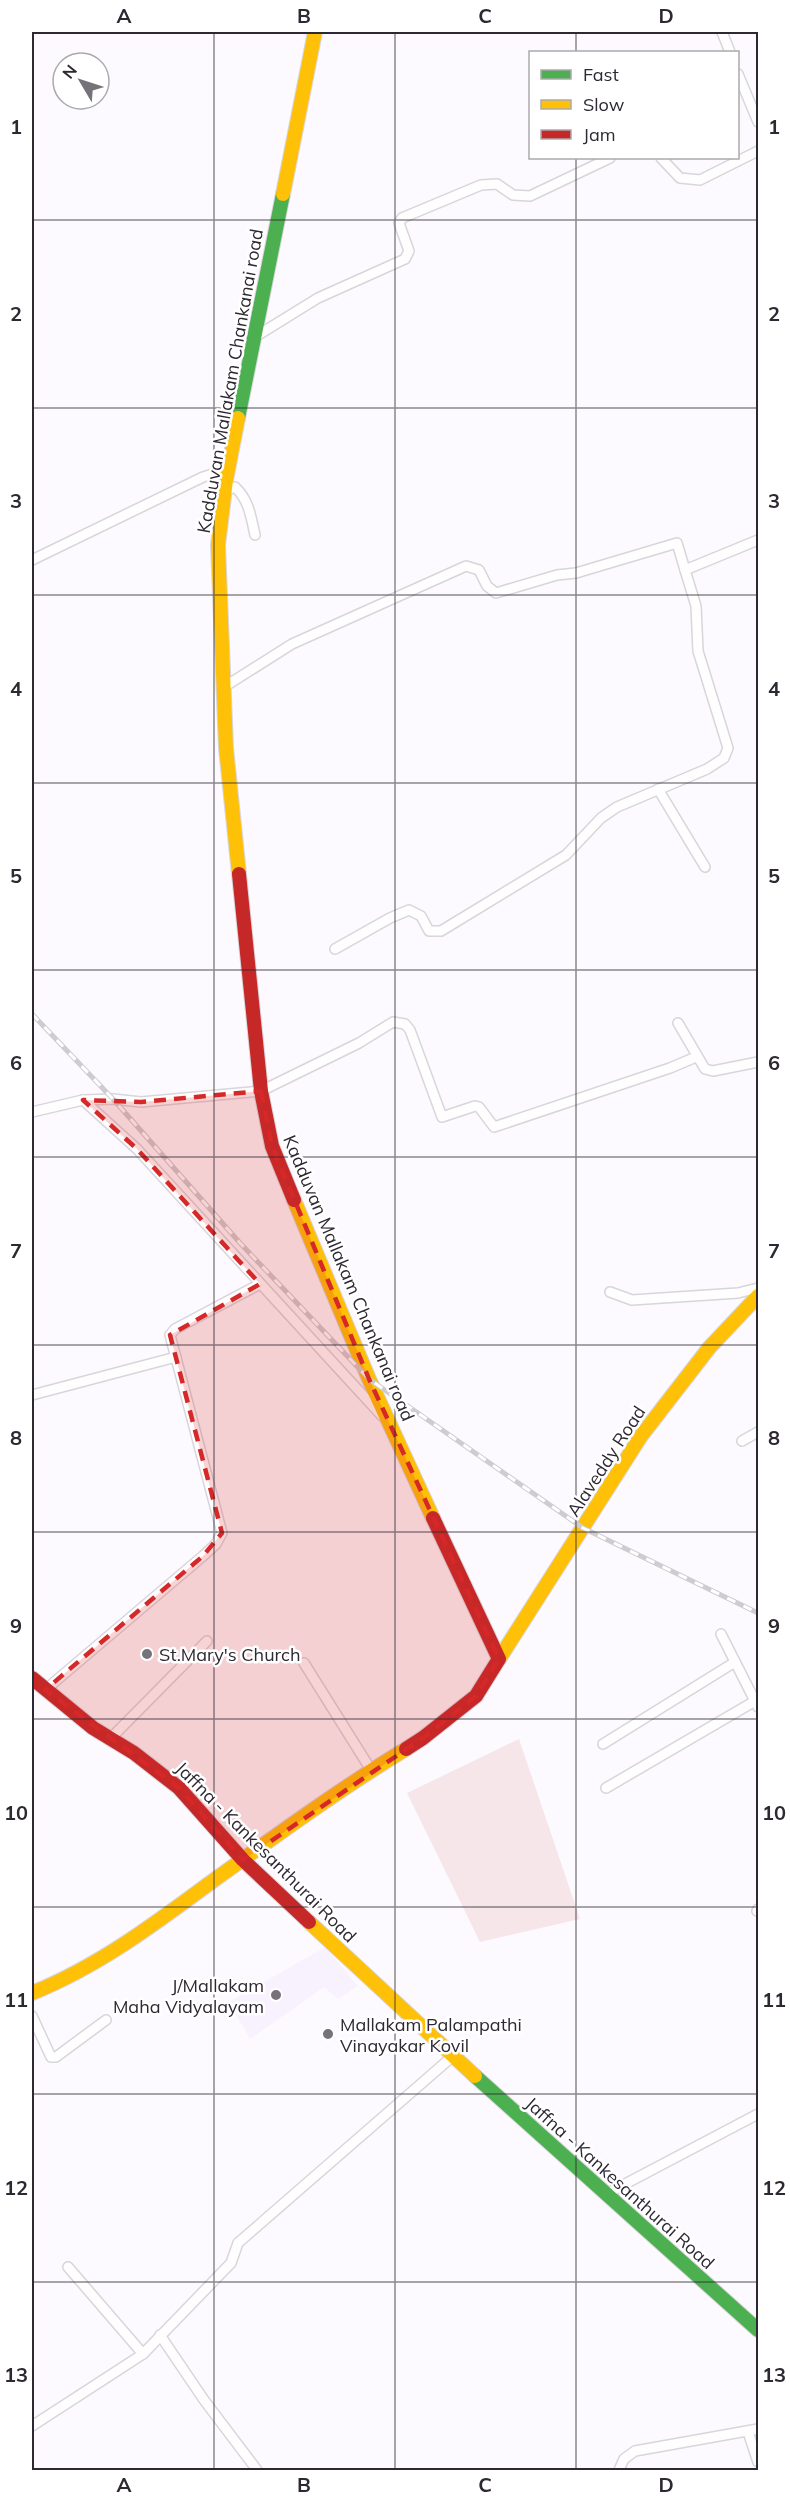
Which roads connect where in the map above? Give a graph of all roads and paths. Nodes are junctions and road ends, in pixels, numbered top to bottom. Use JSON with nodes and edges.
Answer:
{"nodes":[{"id":1,"x":315,"y":32,"type":"edge"},
{"id":2,"x":722,"y":32,"type":"edge"},
{"id":3,"x":730,"y":51,"type":"edge"},
{"id":4,"x":739,"y":76,"type":"edge"},
{"id":5,"x":759,"y":122,"type":"edge"},
{"id":6,"x":759,"y":151,"type":"edge"},
{"id":7,"x":608,"y":159,"type":"edge"},
{"id":8,"x":662,"y":159,"type":"edge"},
{"id":9,"x":255,"y":337,"type":"junction"},
{"id":10,"x":226,"y":485,"type":"junction"},
{"id":11,"x":255,"y":535,"type":"dead end"},
{"id":12,"x":759,"y":540,"type":"edge"},
{"id":13,"x":32,"y":560,"type":"edge"},
{"id":14,"x":685,"y":570,"type":"junction"},
{"id":15,"x":224,"y":687,"type":"junction"},
{"id":16,"x":658,"y":789,"type":"junction"},
{"id":17,"x":705,"y":867,"type":"dead end"},
{"id":18,"x":336,"y":949,"type":"dead end"},
{"id":19,"x":678,"y":1023,"type":"dead end"},
{"id":20,"x":696,"y":1057,"type":"junction"},
{"id":21,"x":759,"y":1062,"type":"edge"},
{"id":22,"x":261,"y":1091,"type":"junction"},
{"id":23,"x":83,"y":1100,"type":"junction"},
{"id":24,"x":32,"y":1112,"type":"edge"},
{"id":25,"x":260,"y":1284,"type":"junction"},
{"id":26,"x":759,"y":1288,"type":"edge"},
{"id":27,"x":610,"y":1292,"type":"dead end"},
{"id":28,"x":759,"y":1296,"type":"edge"},
{"id":29,"x":176,"y":1357,"type":"junction"},
{"id":30,"x":32,"y":1395,"type":"edge"},
{"id":31,"x":391,"y":1426,"type":"junction"},
{"id":32,"x":759,"y":1432,"type":"edge"},
{"id":33,"x":742,"y":1441,"type":"dead end"},
{"id":34,"x":721,"y":1634,"type":"dead end"},
{"id":35,"x":207,"y":1641,"type":"dead end"},
{"id":36,"x":499,"y":1659,"type":"junction"},
{"id":37,"x":735,"y":1662,"type":"junction"},
{"id":38,"x":304,"y":1663,"type":"dead end"},
{"id":39,"x":32,"y":1678,"type":"edge"},
{"id":40,"x":45,"y":1690,"type":"junction"},
{"id":41,"x":757,"y":1704,"type":"edge"},
{"id":42,"x":110,"y":1739,"type":"junction"},
{"id":43,"x":603,"y":1744,"type":"dead end"},
{"id":44,"x":371,"y":1770,"type":"junction"},
{"id":45,"x":606,"y":1788,"type":"dead end"},
{"id":46,"x":243,"y":1860,"type":"junction"},
{"id":47,"x":32,"y":1993,"type":"edge"},
{"id":48,"x":32,"y":2016,"type":"edge"},
{"id":49,"x":106,"y":2020,"type":"dead end"},
{"id":50,"x":453,"y":2056,"type":"junction"},
{"id":51,"x":759,"y":2114,"type":"edge"},
{"id":52,"x":606,"y":2194,"type":"junction"},
{"id":53,"x":68,"y":2267,"type":"dead end"},
{"id":54,"x":756,"y":2324,"type":"edge"},
{"id":55,"x":160,"y":2335,"type":"junction"},
{"id":56,"x":143,"y":2354,"type":"junction"},
{"id":57,"x":32,"y":2426,"type":"edge"},
{"id":58,"x":754,"y":2430,"type":"edge"},
{"id":59,"x":759,"y":2462,"type":"edge"},
{"id":60,"x":257,"y":2470,"type":"edge"},
{"id":61,"x":619,"y":2470,"type":"edge"}],
"edges":[{"from":1,"to":9,"type":"main road","name":"Kadduvan Mallakam Chankanai road"},
{"from":2,"to":3,"type":"street"},
{"from":4,"to":5,"type":"street"},
{"from":6,"to":8,"type":"street"},
{"from":7,"to":9,"type":"street"},
{"from":9,"to":10,"type":"main road","name":"Kadduvan Mallakam Chankanai road"},
{"from":10,"to":11,"type":"street"},
{"from":10,"to":13,"type":"street"},
{"from":10,"to":15,"type":"main road","name":"Kadduvan Mallakam Chankanai road"},
{"from":12,"to":14,"type":"street"},
{"from":14,"to":15,"type":"street"},
{"from":14,"to":16,"type":"street"},
{"from":15,"to":22,"type":"main road","name":"Kadduvan Mallakam Chankanai road"},
{"from":16,"to":17,"type":"street"},
{"from":16,"to":18,"type":"street"},
{"from":19,"to":20,"type":"street"},
{"from":20,"to":21,"type":"street"},
{"from":20,"to":22,"type":"street"},
{"from":22,"to":23,"type":"street"},
{"from":22,"to":31,"type":"main road","name":"Kadduvan Mallakam Chankanai road"},
{"from":23,"to":24,"type":"street"},
{"from":23,"to":25,"type":"street"},
{"from":25,"to":29,"type":"street"},
{"from":25,"to":31,"type":"street"},
{"from":26,"to":27,"type":"street"},
{"from":28,"to":36,"type":"main road","name":"Alaveddy Road"},
{"from":29,"to":30,"type":"street"},
{"from":29,"to":40,"type":"street"},
{"from":31,"to":36,"type":"main road","name":"Kadduvan Mallakam Chankanai road"},
{"from":32,"to":33,"type":"street"},
{"from":34,"to":37,"type":"street"},
{"from":35,"to":42,"type":"street"},
{"from":36,"to":44,"type":"main road"},
{"from":37,"to":41,"type":"street"},
{"from":37,"to":43,"type":"street"},
{"from":38,"to":44,"type":"street"},
{"from":39,"to":40,"type":"main road","name":"Jaffna - Kankesanthurai Road"},
{"from":40,"to":42,"type":"main road","name":"Jaffna - Kankesanthurai Road"},
{"from":41,"to":45,"type":"street"},
{"from":42,"to":46,"type":"main road","name":"Jaffna - Kankesanthurai Road"},
{"from":44,"to":46,"type":"main road"},
{"from":46,"to":47,"type":"main road"},
{"from":46,"to":50,"type":"main road","name":"Jaffna - Kankesanthurai Road"},
{"from":48,"to":49,"type":"street"},
{"from":50,"to":52,"type":"main road","name":"Jaffna - Kankesanthurai Road"},
{"from":50,"to":55,"type":"street"},
{"from":51,"to":52,"type":"street"},
{"from":52,"to":54,"type":"main road","name":"Jaffna - Kankesanthurai Road"},
{"from":53,"to":56,"type":"street"},
{"from":55,"to":56,"type":"street"},
{"from":55,"to":60,"type":"street"},
{"from":56,"to":57,"type":"street"},
{"from":58,"to":59,"type":"street"},
{"from":58,"to":61,"type":"street"}]}
